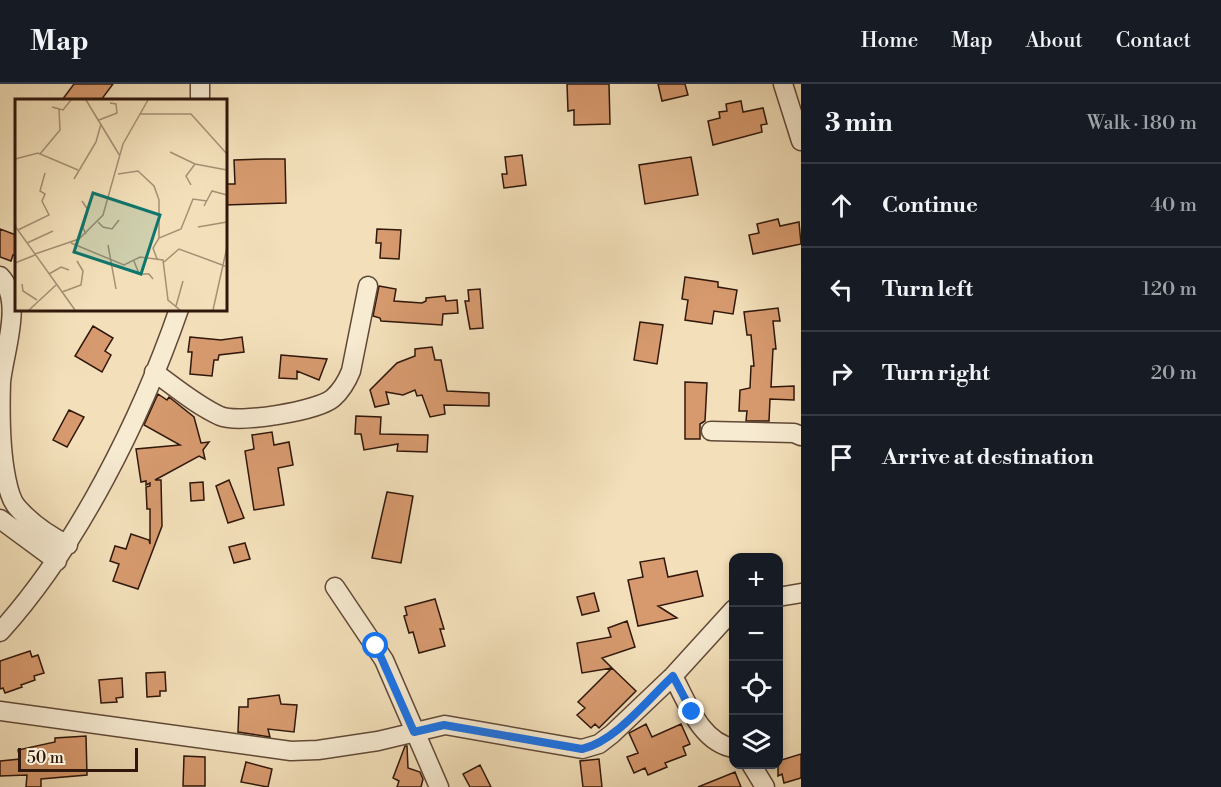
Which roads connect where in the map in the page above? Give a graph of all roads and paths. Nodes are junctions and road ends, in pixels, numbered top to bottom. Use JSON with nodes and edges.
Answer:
{"nodes":[{"id":1,"x":783,"y":84,"type":"edge"},
{"id":2,"x":801,"y":141,"type":"edge"},
{"id":3,"x":0,"y":276,"type":"edge"},
{"id":4,"x":368,"y":286,"type":"dead end"},
{"id":5,"x":179,"y":310,"type":"edge"},
{"id":6,"x":154,"y":372,"type":"junction"},
{"id":7,"x":711,"y":431,"type":"dead end"},
{"id":8,"x":801,"y":436,"type":"edge"},
{"id":9,"x":0,"y":519,"type":"edge"},
{"id":10,"x":68,"y":545,"type":"junction"},
{"id":11,"x":57,"y":561,"type":"junction"},
{"id":12,"x":335,"y":587,"type":"dead end"},
{"id":13,"x":801,"y":593,"type":"edge"},
{"id":14,"x":783,"y":596,"type":"edge"},
{"id":15,"x":729,"y":614,"type":"edge"},
{"id":16,"x":0,"y":632,"type":"edge"},
{"id":17,"x":673,"y":676,"type":"junction"},
{"id":18,"x":0,"y":711,"type":"edge"},
{"id":19,"x":414,"y":732,"type":"junction"},
{"id":20,"x":729,"y":747,"type":"edge"},
{"id":21,"x":754,"y":769,"type":"edge"},
{"id":22,"x":439,"y":787,"type":"edge"},
{"id":23,"x":765,"y":787,"type":"edge"}],
"edges":[{"from":1,"to":2,"type":"street"},
{"from":3,"to":10,"type":"street"},
{"from":4,"to":6,"type":"street"},
{"from":5,"to":6,"type":"street"},
{"from":6,"to":10,"type":"street"},
{"from":7,"to":8,"type":"street"},
{"from":9,"to":11,"type":"street"},
{"from":10,"to":11,"type":"street"},
{"from":11,"to":16,"type":"street"},
{"from":12,"to":19,"type":"street"},
{"from":13,"to":14,"type":"street"},
{"from":15,"to":17,"type":"street"},
{"from":17,"to":19,"type":"street"},
{"from":17,"to":20,"type":"street"},
{"from":18,"to":19,"type":"street"},
{"from":19,"to":22,"type":"street"},
{"from":21,"to":23,"type":"street"}]}
